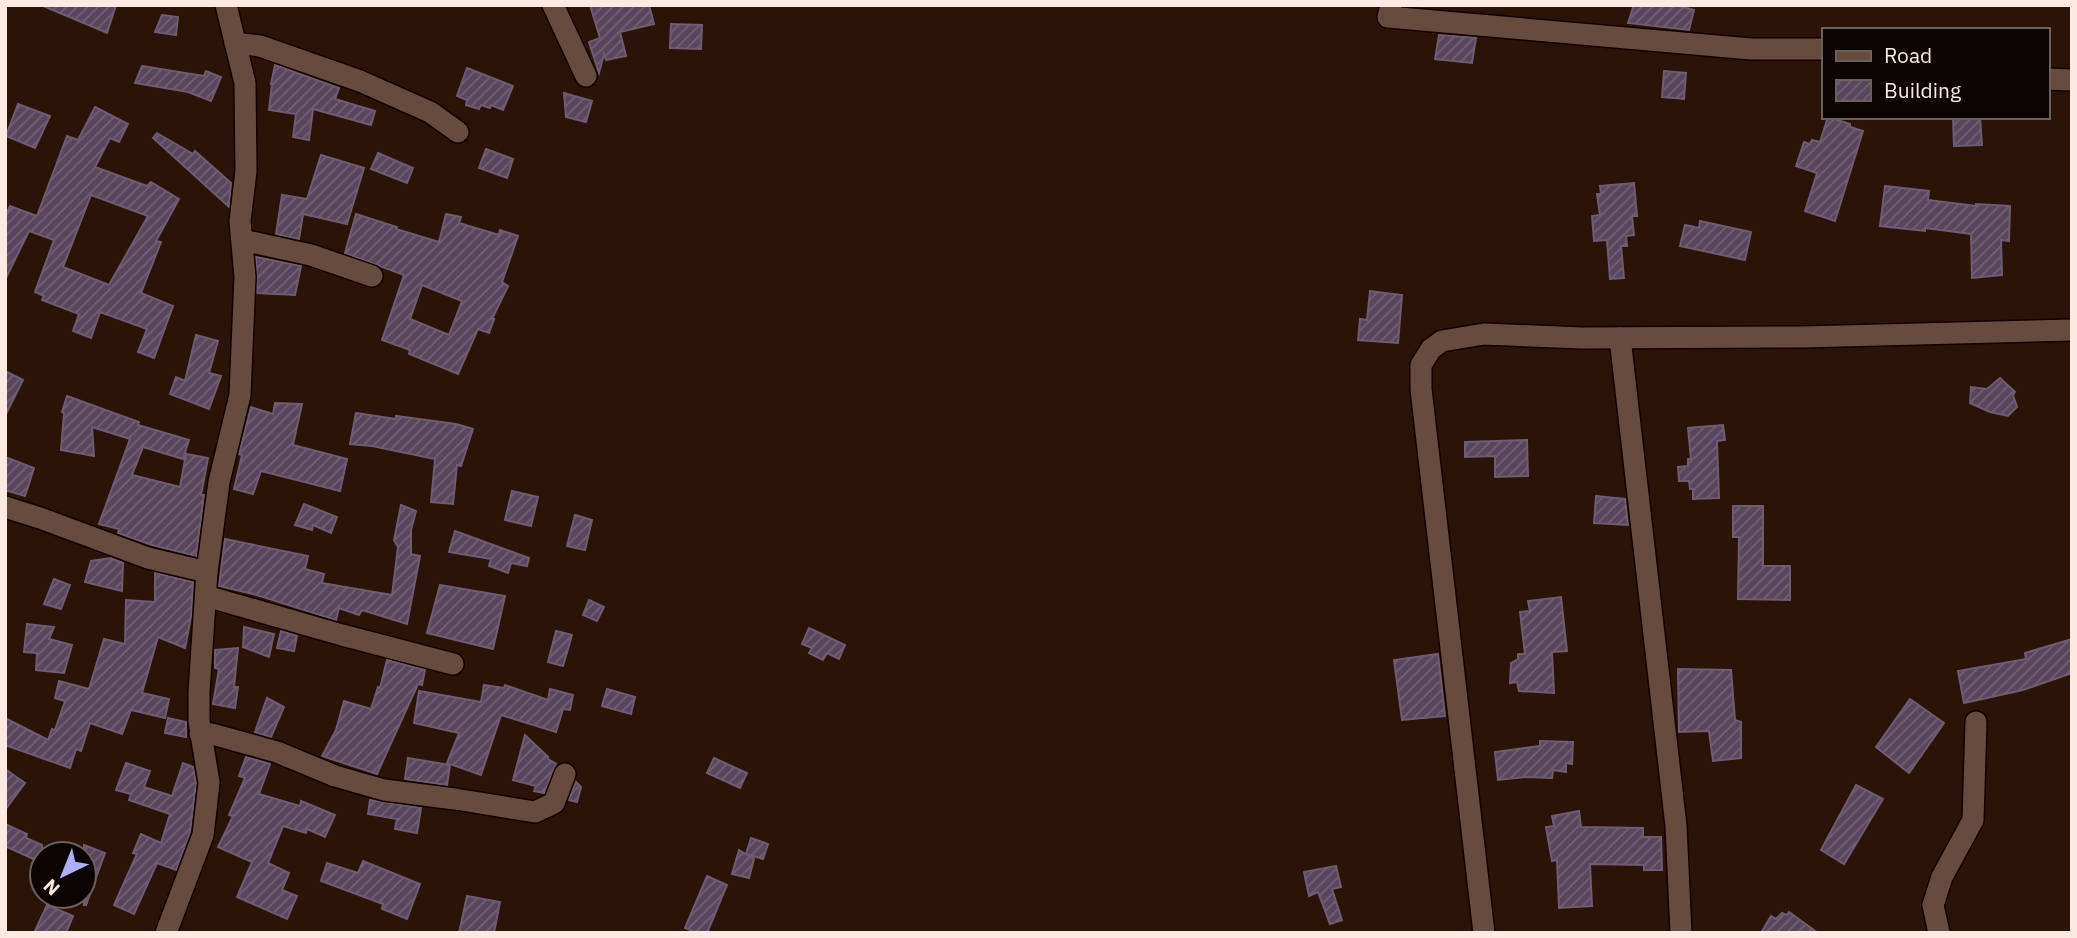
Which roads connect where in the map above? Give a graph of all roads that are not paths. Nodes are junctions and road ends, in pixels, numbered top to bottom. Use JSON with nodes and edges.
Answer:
{"nodes":[{"id":1,"x":226,"y":5,"type":"edge"},
{"id":2,"x":553,"y":5,"type":"edge"},
{"id":3,"x":1391,"y":5,"type":"edge"},
{"id":4,"x":235,"y":43,"type":"junction"},
{"id":5,"x":1822,"y":49,"type":"edge"},
{"id":6,"x":586,"y":76,"type":"dead end"},
{"id":7,"x":2049,"y":79,"type":"edge"},
{"id":8,"x":2072,"y":80,"type":"edge"},
{"id":9,"x":458,"y":132,"type":"dead end"},
{"id":10,"x":242,"y":240,"type":"junction"},
{"id":11,"x":372,"y":276,"type":"dead end"},
{"id":12,"x":2072,"y":330,"type":"edge"},
{"id":13,"x":1620,"y":338,"type":"junction"},
{"id":14,"x":5,"y":508,"type":"edge"},
{"id":15,"x":207,"y":572,"type":"junction"},
{"id":16,"x":205,"y":596,"type":"junction"},
{"id":17,"x":453,"y":664,"type":"dead end"},
{"id":18,"x":1976,"y":722,"type":"dead end"},
{"id":19,"x":200,"y":734,"type":"junction"},
{"id":20,"x":565,"y":774,"type":"dead end"},
{"id":21,"x":166,"y":933,"type":"edge"},
{"id":22,"x":1484,"y":933,"type":"edge"},
{"id":23,"x":1681,"y":933,"type":"edge"},
{"id":24,"x":1938,"y":933,"type":"edge"}],
"edges":[{"from":1,"to":4,"type":"street"},
{"from":2,"to":6,"type":"street"},
{"from":3,"to":5,"type":"street"},
{"from":4,"to":9,"type":"street"},
{"from":4,"to":10,"type":"street"},
{"from":7,"to":8,"type":"street"},
{"from":10,"to":11,"type":"street"},
{"from":10,"to":15,"type":"street"},
{"from":12,"to":13,"type":"street"},
{"from":13,"to":22,"type":"street"},
{"from":13,"to":23,"type":"street"},
{"from":14,"to":15,"type":"street"},
{"from":15,"to":16,"type":"street"},
{"from":16,"to":17,"type":"street"},
{"from":16,"to":19,"type":"street"},
{"from":18,"to":24,"type":"street"},
{"from":19,"to":20,"type":"street"},
{"from":19,"to":21,"type":"street"}]}
